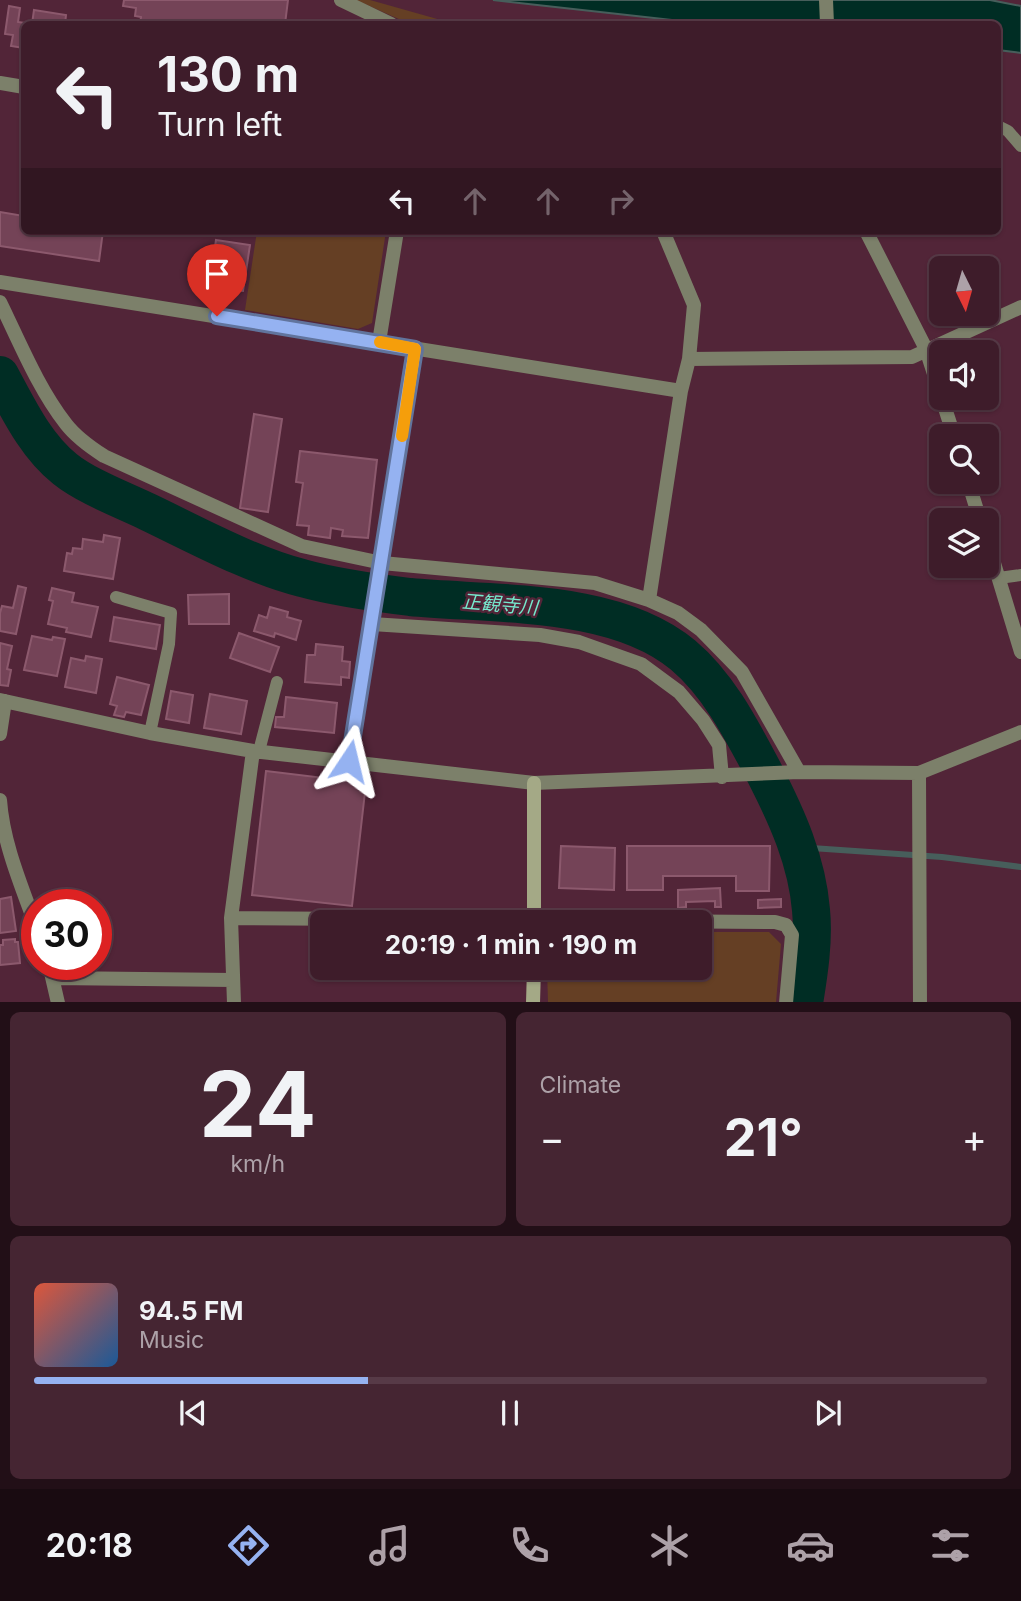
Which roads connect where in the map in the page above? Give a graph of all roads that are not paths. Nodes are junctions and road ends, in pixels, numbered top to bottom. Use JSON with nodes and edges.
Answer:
{"nodes":[{"id":1,"x":341,"y":0,"type":"edge"},
{"id":2,"x":826,"y":0,"type":"edge"},
{"id":3,"x":385,"y":21,"type":"edge"},
{"id":4,"x":827,"y":21,"type":"edge"},
{"id":5,"x":0,"y":83,"type":"edge"},
{"id":6,"x":21,"y":86,"type":"edge"},
{"id":7,"x":1001,"y":128,"type":"edge"},
{"id":8,"x":1021,"y":146,"type":"edge"},
{"id":9,"x":396,"y":235,"type":"edge"},
{"id":10,"x":665,"y":235,"type":"edge"},
{"id":11,"x":868,"y":235,"type":"edge"},
{"id":12,"x":0,"y":282,"type":"edge"},
{"id":13,"x":0,"y":302,"type":"edge"},
{"id":14,"x":1021,"y":307,"type":"edge"},
{"id":15,"x":379,"y":342,"type":"junction"},
{"id":16,"x":415,"y":349,"type":"junction"},
{"id":17,"x":926,"y":349,"type":"junction"},
{"id":18,"x":689,"y":359,"type":"junction"},
{"id":19,"x":681,"y":391,"type":"junction"},
{"id":20,"x":950,"y":424,"type":"edge"},
{"id":21,"x":381,"y":567,"type":"junction"},
{"id":22,"x":1021,"y":575,"type":"edge"},
{"id":23,"x":999,"y":578,"type":"joint"},
{"id":24,"x":117,"y":597,"type":"dead end"},
{"id":25,"x":649,"y":600,"type":"junction"},
{"id":26,"x":372,"y":624,"type":"junction"},
{"id":27,"x":1021,"y":652,"type":"edge"},
{"id":28,"x":276,"y":681,"type":"dead end"},
{"id":29,"x":2,"y":700,"type":"edge"},
{"id":30,"x":1021,"y":732,"type":"edge"},
{"id":31,"x":150,"y":733,"type":"junction"},
{"id":32,"x":0,"y":734,"type":"edge"},
{"id":33,"x":256,"y":751,"type":"junction"},
{"id":34,"x":349,"y":761,"type":"junction"},
{"id":35,"x":799,"y":772,"type":"junction"},
{"id":36,"x":919,"y":773,"type":"junction"},
{"id":37,"x":722,"y":777,"type":"junction"},
{"id":38,"x":534,"y":783,"type":"junction"},
{"id":39,"x":0,"y":800,"type":"edge"},
{"id":40,"x":23,"y":889,"type":"edge"},
{"id":41,"x":534,"y":910,"type":"edge"},
{"id":42,"x":231,"y":918,"type":"junction"},
{"id":43,"x":310,"y":919,"type":"edge"},
{"id":44,"x":712,"y":922,"type":"edge"},
{"id":45,"x":112,"y":974,"type":"edge"},
{"id":46,"x":54,"y":980,"type":"edge"},
{"id":47,"x":233,"y":980,"type":"junction"},
{"id":48,"x":534,"y":980,"type":"edge"},
{"id":49,"x":58,"y":1002,"type":"edge"},
{"id":50,"x":234,"y":1002,"type":"edge"},
{"id":51,"x":533,"y":1002,"type":"edge"},
{"id":52,"x":786,"y":1002,"type":"edge"},
{"id":53,"x":920,"y":1002,"type":"edge"}],
"edges":[{"from":1,"to":3,"type":"street"},
{"from":2,"to":4,"type":"street"},
{"from":5,"to":6,"type":"street"},
{"from":7,"to":8,"type":"lane"},
{"from":9,"to":15,"type":"street"},
{"from":10,"to":18,"type":"street"},
{"from":11,"to":17,"type":"street"},
{"from":12,"to":15,"type":"street"},
{"from":13,"to":21,"type":"street"},
{"from":14,"to":17,"type":"street"},
{"from":15,"to":16,"type":"street"},
{"from":16,"to":19,"type":"street"},
{"from":16,"to":21,"type":"street"},
{"from":17,"to":18,"type":"street"},
{"from":17,"to":20,"type":"street"},
{"from":18,"to":19,"type":"street"},
{"from":19,"to":25,"type":"street"},
{"from":21,"to":25,"type":"street"},
{"from":21,"to":26,"type":"street"},
{"from":22,"to":23,"type":"lane"},
{"from":23,"to":27,"type":"street"},
{"from":24,"to":31,"type":"lane"},
{"from":25,"to":35,"type":"street"},
{"from":26,"to":34,"type":"street"},
{"from":26,"to":37,"type":"street"},
{"from":28,"to":33,"type":"lane"},
{"from":29,"to":31,"type":"street"},
{"from":29,"to":32,"type":"street"},
{"from":30,"to":36,"type":"street"},
{"from":31,"to":33,"type":"street"},
{"from":33,"to":34,"type":"street"},
{"from":33,"to":42,"type":"street"},
{"from":34,"to":38,"type":"street"},
{"from":35,"to":36,"type":"street"},
{"from":35,"to":37,"type":"street"},
{"from":36,"to":53,"type":"street"},
{"from":37,"to":38,"type":"street"},
{"from":38,"to":41,"type":"street"},
{"from":39,"to":40,"type":"street"},
{"from":42,"to":43,"type":"street"},
{"from":42,"to":47,"type":"street"},
{"from":44,"to":52,"type":"street"},
{"from":45,"to":47,"type":"street"},
{"from":46,"to":49,"type":"street"},
{"from":47,"to":50,"type":"street"},
{"from":48,"to":51,"type":"street"}]}
